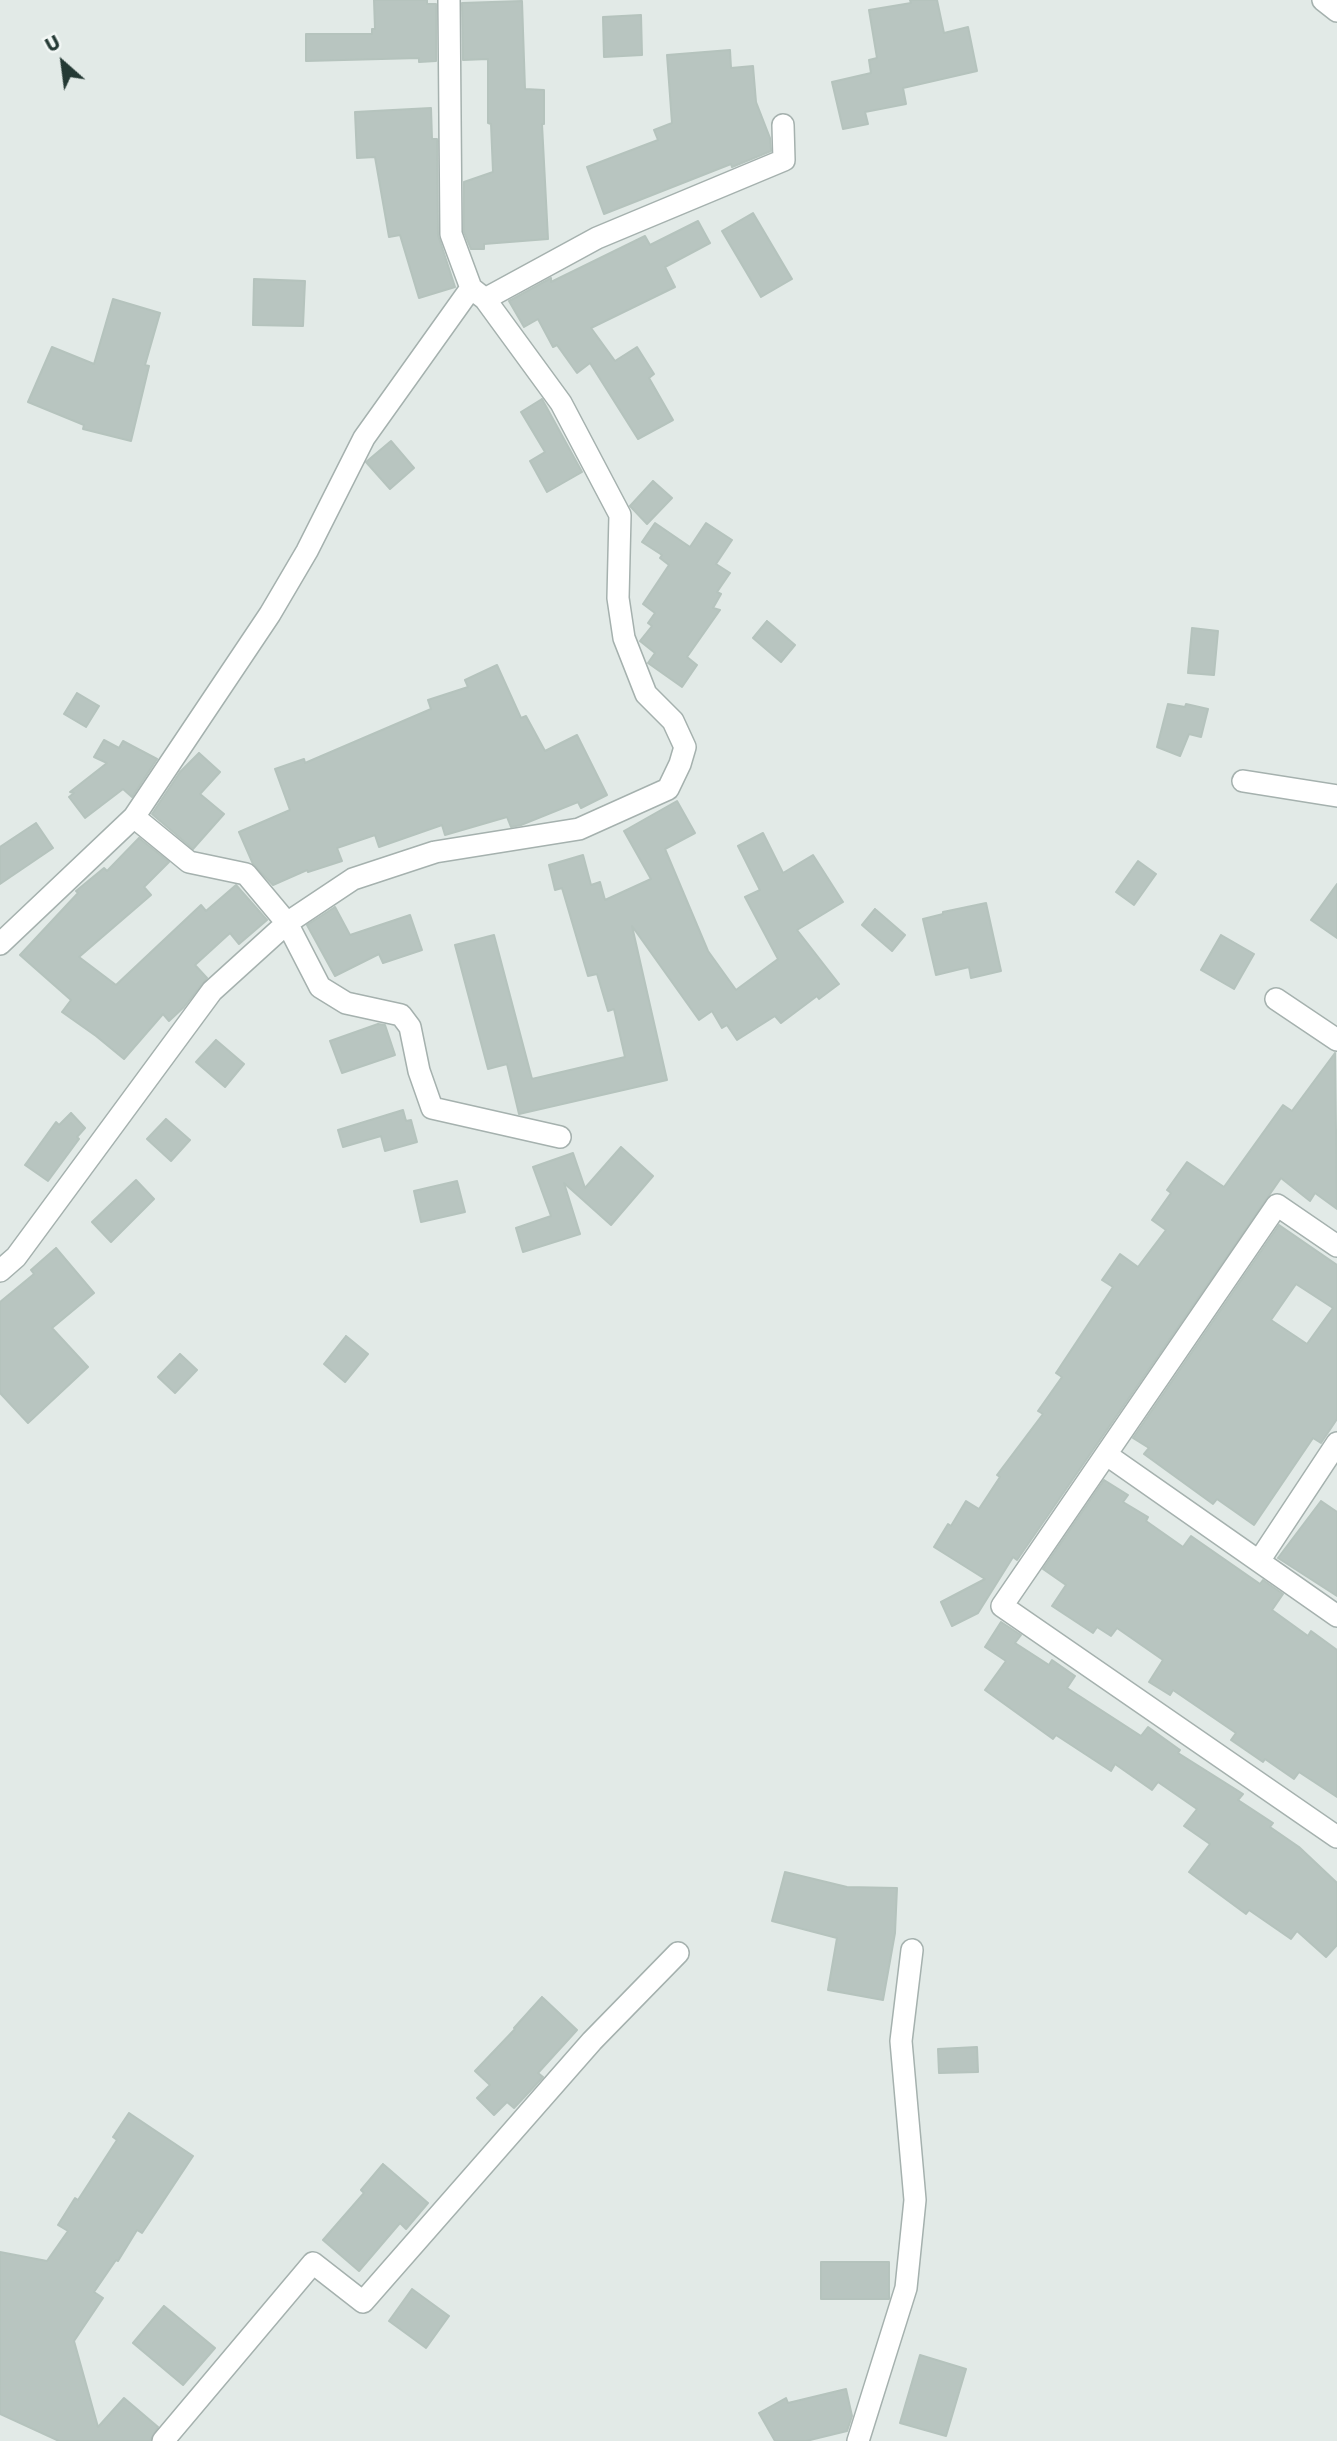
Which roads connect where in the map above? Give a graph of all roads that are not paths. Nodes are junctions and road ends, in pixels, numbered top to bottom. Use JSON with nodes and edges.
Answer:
{"nodes":[{"id":1,"x":449,"y":0,"type":"edge"},
{"id":2,"x":1323,"y":0,"type":"edge"},
{"id":3,"x":1337,"y":11,"type":"edge"},
{"id":4,"x":783,"y":125,"type":"dead end"},
{"id":5,"x":478,"y":294,"type":"junction"},
{"id":6,"x":1243,"y":781,"type":"dead end"},
{"id":7,"x":1337,"y":796,"type":"edge"},
{"id":8,"x":134,"y":817,"type":"junction"},
{"id":9,"x":287,"y":923,"type":"junction"},
{"id":10,"x":0,"y":944,"type":"edge"},
{"id":11,"x":1276,"y":999,"type":"dead end"},
{"id":12,"x":1337,"y":1040,"type":"edge"},
{"id":13,"x":560,"y":1137,"type":"dead end"},
{"id":14,"x":1337,"y":1246,"type":"edge"},
{"id":15,"x":0,"y":1271,"type":"edge"},
{"id":16,"x":1337,"y":1443,"type":"edge"},
{"id":17,"x":1107,"y":1455,"type":"junction"},
{"id":18,"x":1259,"y":1561,"type":"junction"},
{"id":19,"x":1337,"y":1616,"type":"edge"},
{"id":20,"x":1337,"y":1837,"type":"edge"},
{"id":21,"x":912,"y":1950,"type":"dead end"},
{"id":22,"x":678,"y":1953,"type":"dead end"},
{"id":23,"x":163,"y":2441,"type":"edge"},
{"id":24,"x":858,"y":2441,"type":"edge"}],
"edges":[{"from":1,"to":5,"type":"street"},
{"from":2,"to":3,"type":"street"},
{"from":4,"to":5,"type":"street"},
{"from":5,"to":8,"type":"street"},
{"from":5,"to":9,"type":"street"},
{"from":6,"to":7,"type":"street"},
{"from":8,"to":9,"type":"street"},
{"from":8,"to":10,"type":"street"},
{"from":9,"to":13,"type":"street"},
{"from":9,"to":15,"type":"street"},
{"from":11,"to":12,"type":"street"},
{"from":14,"to":17,"type":"street"},
{"from":16,"to":18,"type":"street"},
{"from":17,"to":18,"type":"street"},
{"from":17,"to":20,"type":"street"},
{"from":18,"to":19,"type":"street"},
{"from":21,"to":24,"type":"street"},
{"from":22,"to":23,"type":"street"}]}
